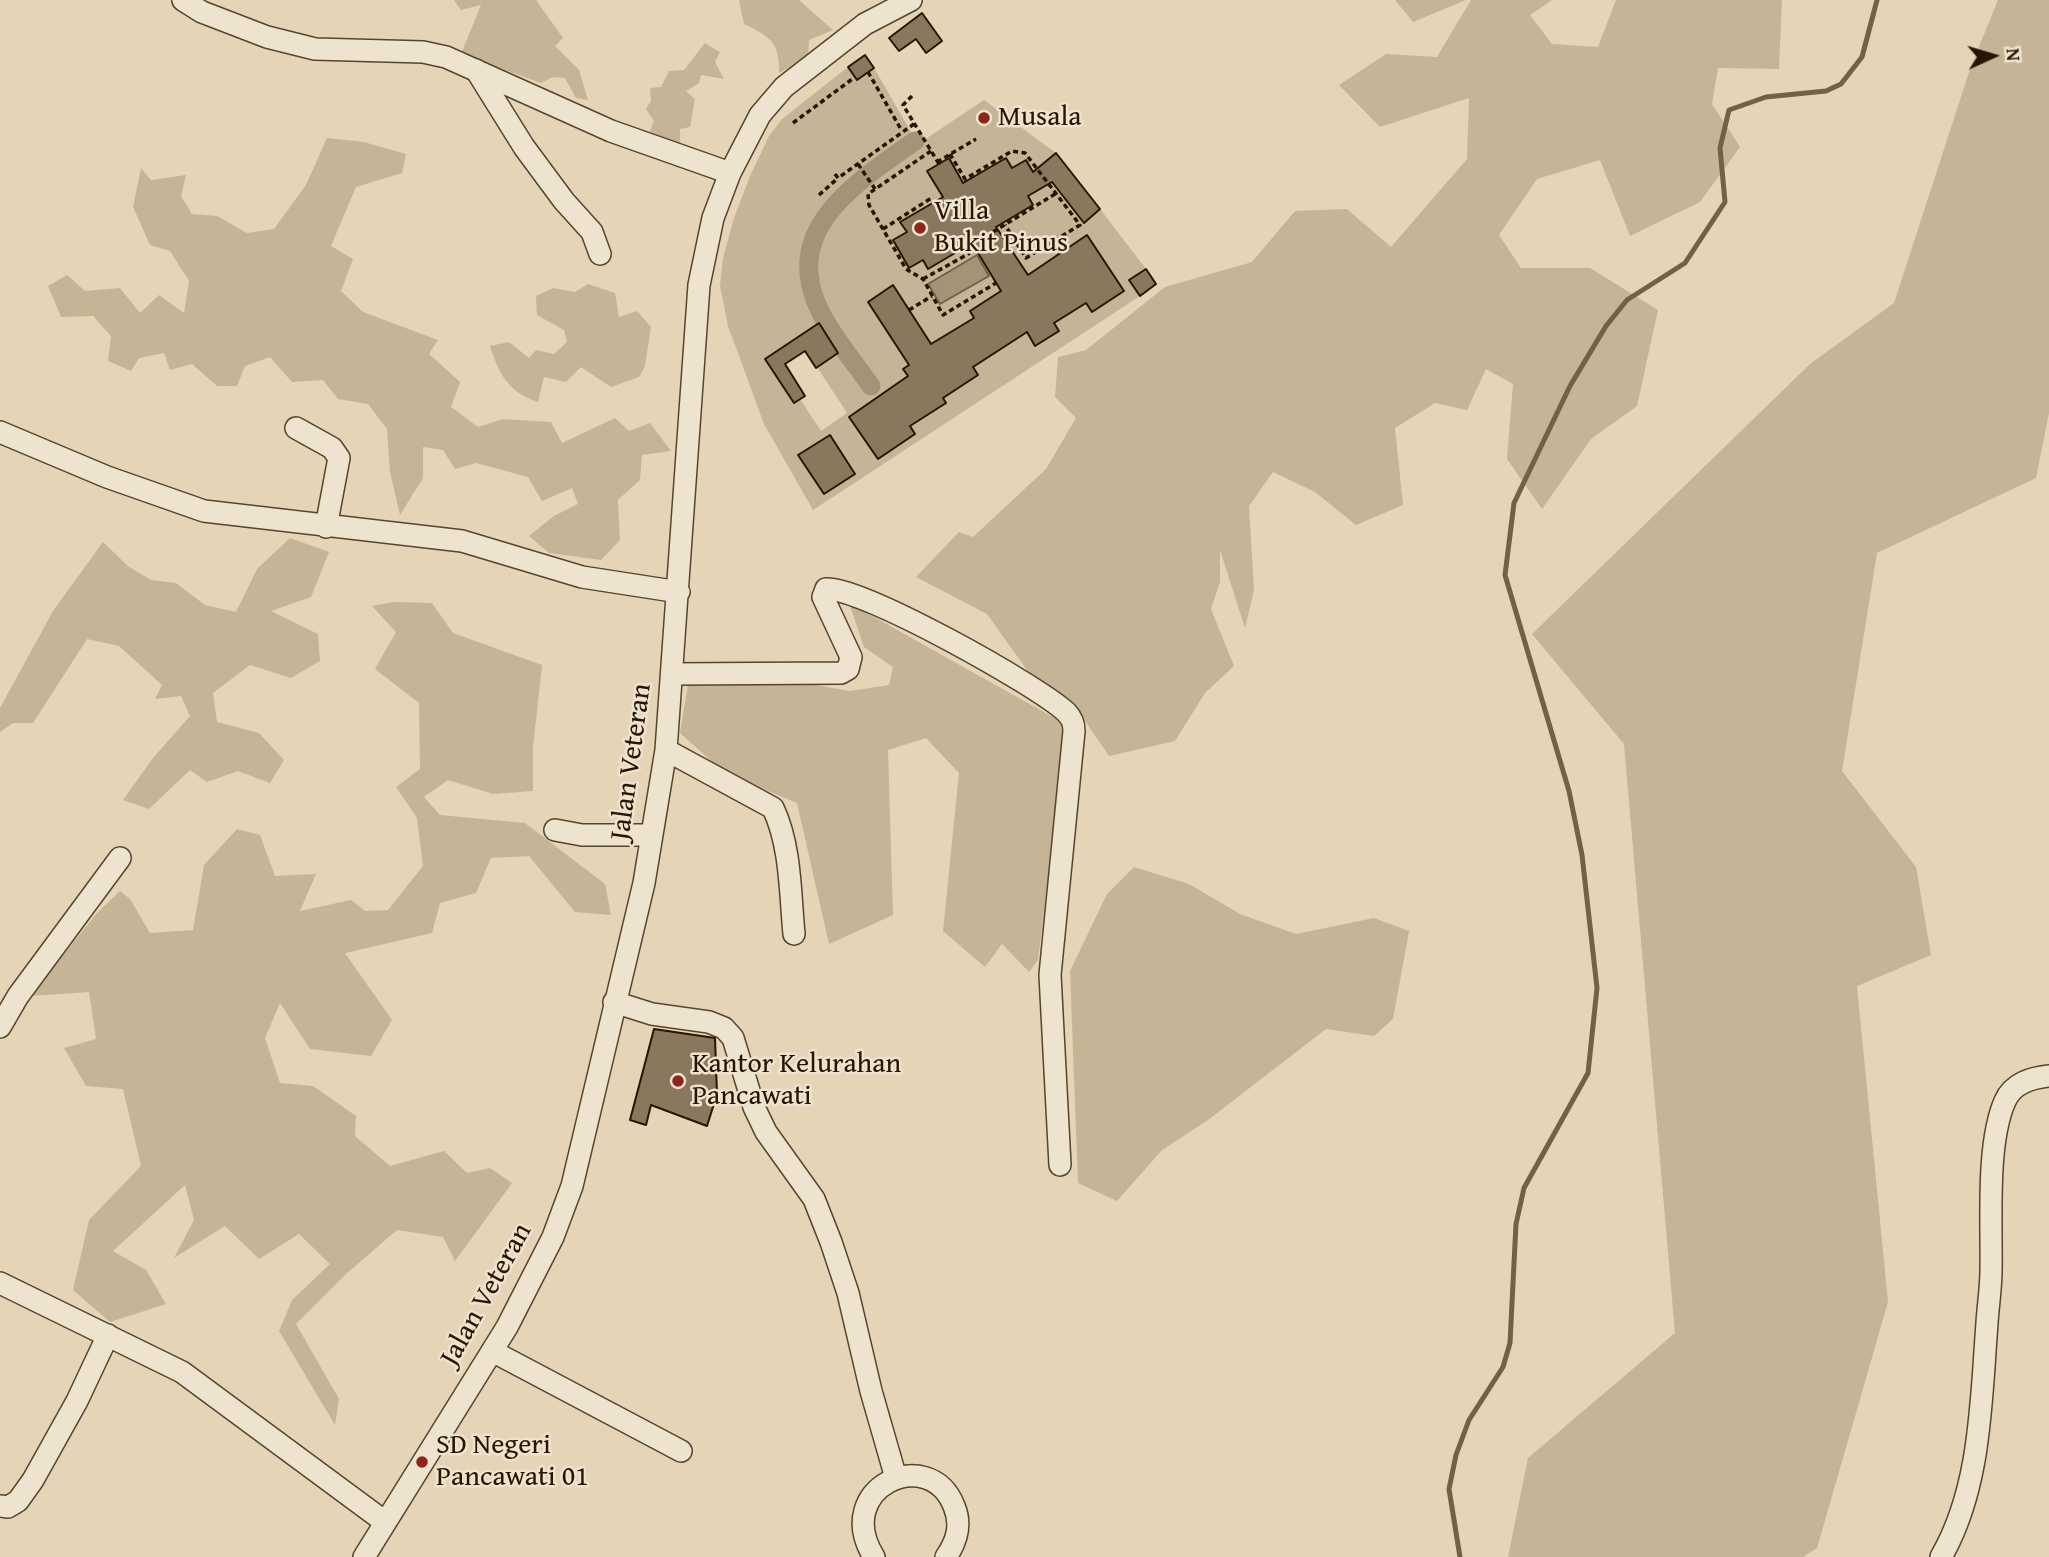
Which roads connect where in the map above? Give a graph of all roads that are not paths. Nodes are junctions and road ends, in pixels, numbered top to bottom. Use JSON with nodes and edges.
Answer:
{"nodes":[{"id":1,"x":183,"y":0,"type":"edge"},
{"id":2,"x":911,"y":0,"type":"edge"},
{"id":3,"x":476,"y":70,"type":"junction"},
{"id":4,"x":730,"y":173,"type":"junction"},
{"id":5,"x":600,"y":254,"type":"dead end"},
{"id":6,"x":296,"y":428,"type":"dead end"},
{"id":7,"x":0,"y":432,"type":"edge"},
{"id":8,"x":326,"y":527,"type":"junction"},
{"id":9,"x":679,"y":592,"type":"junction"},
{"id":10,"x":672,"y":674,"type":"junction"},
{"id":11,"x":666,"y":750,"type":"junction"},
{"id":12,"x":555,"y":830,"type":"dead end"},
{"id":13,"x":652,"y":835,"type":"junction"},
{"id":14,"x":120,"y":859,"type":"dead end"},
{"id":15,"x":793,"y":934,"type":"dead end"},
{"id":16,"x":614,"y":1002,"type":"junction"},
{"id":17,"x":0,"y":1027,"type":"edge"},
{"id":18,"x":2049,"y":1076,"type":"edge"},
{"id":19,"x":1060,"y":1165,"type":"dead end"},
{"id":20,"x":0,"y":1283,"type":"edge"},
{"id":21,"x":108,"y":1335,"type":"junction"},
{"id":22,"x":492,"y":1351,"type":"junction"},
{"id":23,"x":681,"y":1451,"type":"dead end"},
{"id":24,"x":896,"y":1478,"type":"junction"},
{"id":25,"x":0,"y":1506,"type":"edge"},
{"id":26,"x":385,"y":1522,"type":"junction"},
{"id":27,"x":364,"y":1557,"type":"edge"},
{"id":28,"x":874,"y":1557,"type":"edge"},
{"id":29,"x":946,"y":1557,"type":"edge"},
{"id":30,"x":1941,"y":1557,"type":"edge"}],
"edges":[{"from":1,"to":3,"type":"street"},
{"from":2,"to":4,"type":"street","name":"Jalan Veteran"},
{"from":3,"to":4,"type":"street"},
{"from":3,"to":5,"type":"street"},
{"from":4,"to":9,"type":"street","name":"Jalan Veteran"},
{"from":6,"to":8,"type":"street"},
{"from":7,"to":8,"type":"street"},
{"from":8,"to":9,"type":"street"},
{"from":9,"to":10,"type":"street","name":"Jalan Veteran"},
{"from":10,"to":11,"type":"street","name":"Jalan Veteran"},
{"from":10,"to":19,"type":"street"},
{"from":11,"to":13,"type":"street","name":"Jalan Veteran"},
{"from":11,"to":15,"type":"street"},
{"from":12,"to":13,"type":"street"},
{"from":13,"to":16,"type":"street","name":"Jalan Veteran"},
{"from":14,"to":17,"type":"street"},
{"from":16,"to":22,"type":"street","name":"Jalan Veteran"},
{"from":16,"to":24,"type":"street"},
{"from":18,"to":30,"type":"street"},
{"from":20,"to":21,"type":"street"},
{"from":21,"to":25,"type":"street"},
{"from":21,"to":26,"type":"street"},
{"from":22,"to":23,"type":"street"},
{"from":22,"to":26,"type":"street","name":"Jalan Veteran"},
{"from":24,"to":28,"type":"street"},
{"from":24,"to":29,"type":"street"},
{"from":26,"to":27,"type":"street","name":"Jalan Veteran"}]}
